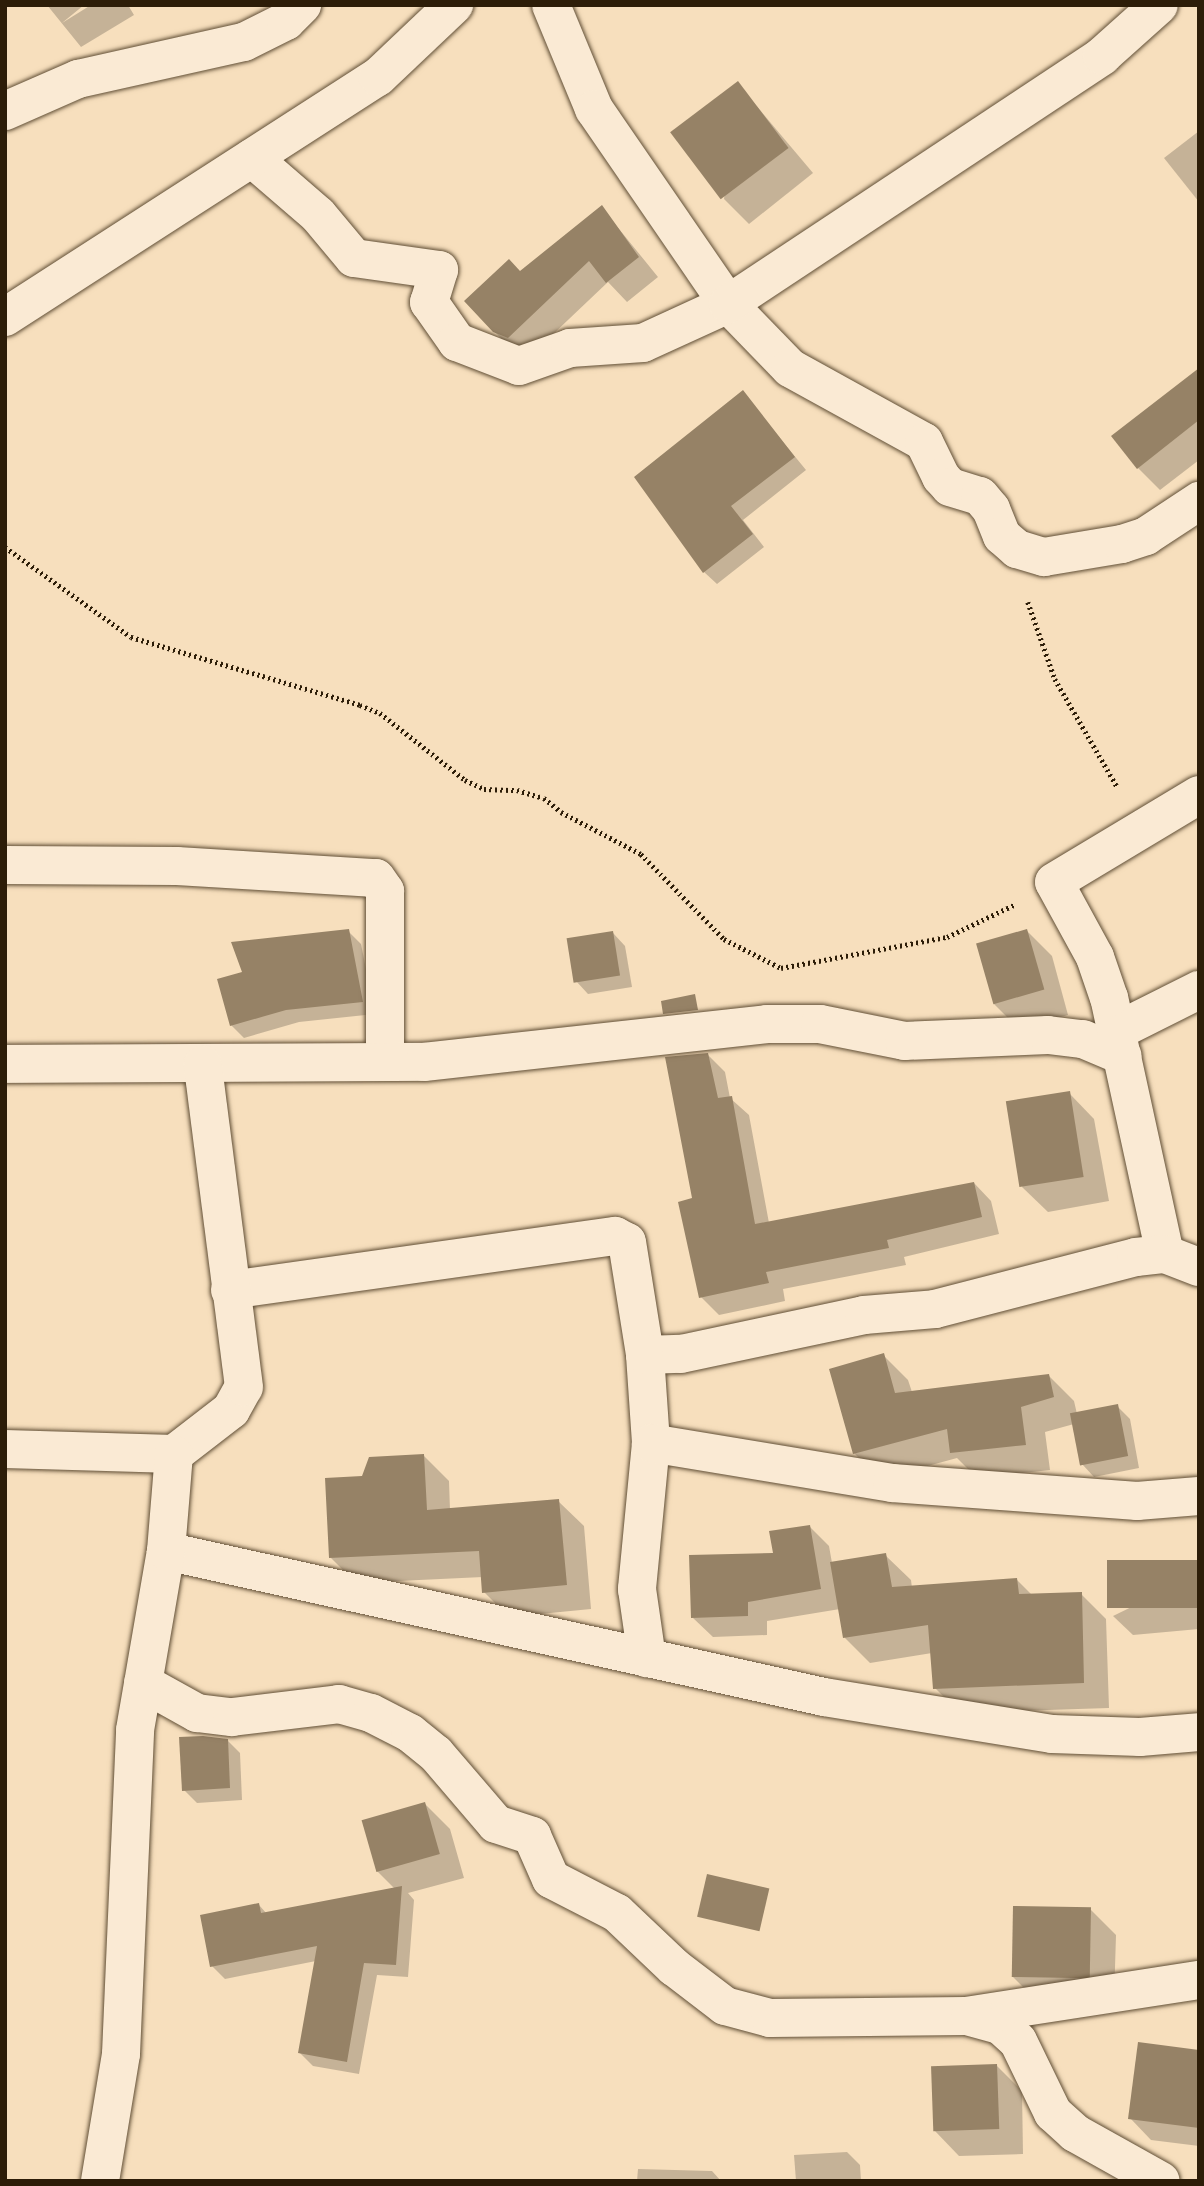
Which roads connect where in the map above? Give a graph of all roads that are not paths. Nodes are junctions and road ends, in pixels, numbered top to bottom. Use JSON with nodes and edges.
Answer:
{"nodes":[{"id":1,"x":302,"y":5,"type":"edge"},
{"id":2,"x":454,"y":5,"type":"edge"},
{"id":3,"x":551,"y":5,"type":"edge"},
{"id":4,"x":1142,"y":13,"type":"edge"},
{"id":5,"x":5,"y":111,"type":"edge"},
{"id":6,"x":252,"y":158,"type":"junction"},
{"id":7,"x":728,"y":304,"type":"junction"},
{"id":8,"x":5,"y":317,"type":"edge"},
{"id":9,"x":1199,"y":501,"type":"edge"},
{"id":10,"x":1199,"y":795,"type":"edge"},
{"id":11,"x":5,"y":866,"type":"edge"},
{"id":12,"x":1199,"y":990,"type":"edge"},
{"id":13,"x":1120,"y":1044,"type":"junction"},
{"id":14,"x":385,"y":1062,"type":"junction"},
{"id":15,"x":5,"y":1064,"type":"edge"},
{"id":16,"x":203,"y":1065,"type":"junction"},
{"id":17,"x":1182,"y":1260,"type":"edge"},
{"id":18,"x":230,"y":1290,"type":"junction"},
{"id":19,"x":645,"y":1355,"type":"junction"},
{"id":20,"x":651,"y":1443,"type":"junction"},
{"id":21,"x":5,"y":1449,"type":"edge"},
{"id":22,"x":174,"y":1454,"type":"junction"},
{"id":23,"x":1199,"y":1496,"type":"edge"},
{"id":24,"x":166,"y":1551,"type":"junction"},
{"id":25,"x":647,"y":1658,"type":"junction"},
{"id":26,"x":143,"y":1683,"type":"junction"},
{"id":27,"x":1199,"y":1732,"type":"edge"},
{"id":28,"x":1199,"y":1980,"type":"edge"},
{"id":29,"x":966,"y":2015,"type":"junction"},
{"id":30,"x":100,"y":2181,"type":"edge"},
{"id":31,"x":1161,"y":2181,"type":"edge"}],
"edges":[{"from":1,"to":5,"type":"street"},
{"from":2,"to":6,"type":"street"},
{"from":3,"to":7,"type":"street"},
{"from":4,"to":7,"type":"street"},
{"from":6,"to":7,"type":"street"},
{"from":6,"to":8,"type":"street"},
{"from":7,"to":9,"type":"street"},
{"from":10,"to":13,"type":"street"},
{"from":11,"to":14,"type":"street"},
{"from":12,"to":13,"type":"street"},
{"from":13,"to":14,"type":"street"},
{"from":13,"to":17,"type":"street"},
{"from":14,"to":16,"type":"street"},
{"from":15,"to":16,"type":"street"},
{"from":16,"to":18,"type":"street"},
{"from":17,"to":19,"type":"street"},
{"from":18,"to":19,"type":"street"},
{"from":18,"to":22,"type":"street"},
{"from":19,"to":20,"type":"street"},
{"from":20,"to":23,"type":"street"},
{"from":20,"to":25,"type":"street"},
{"from":21,"to":22,"type":"street"},
{"from":22,"to":24,"type":"street"},
{"from":24,"to":25,"type":"street"},
{"from":24,"to":26,"type":"street"},
{"from":25,"to":27,"type":"street"},
{"from":26,"to":29,"type":"street"},
{"from":26,"to":30,"type":"street"},
{"from":28,"to":29,"type":"street"},
{"from":29,"to":31,"type":"street"}]}
